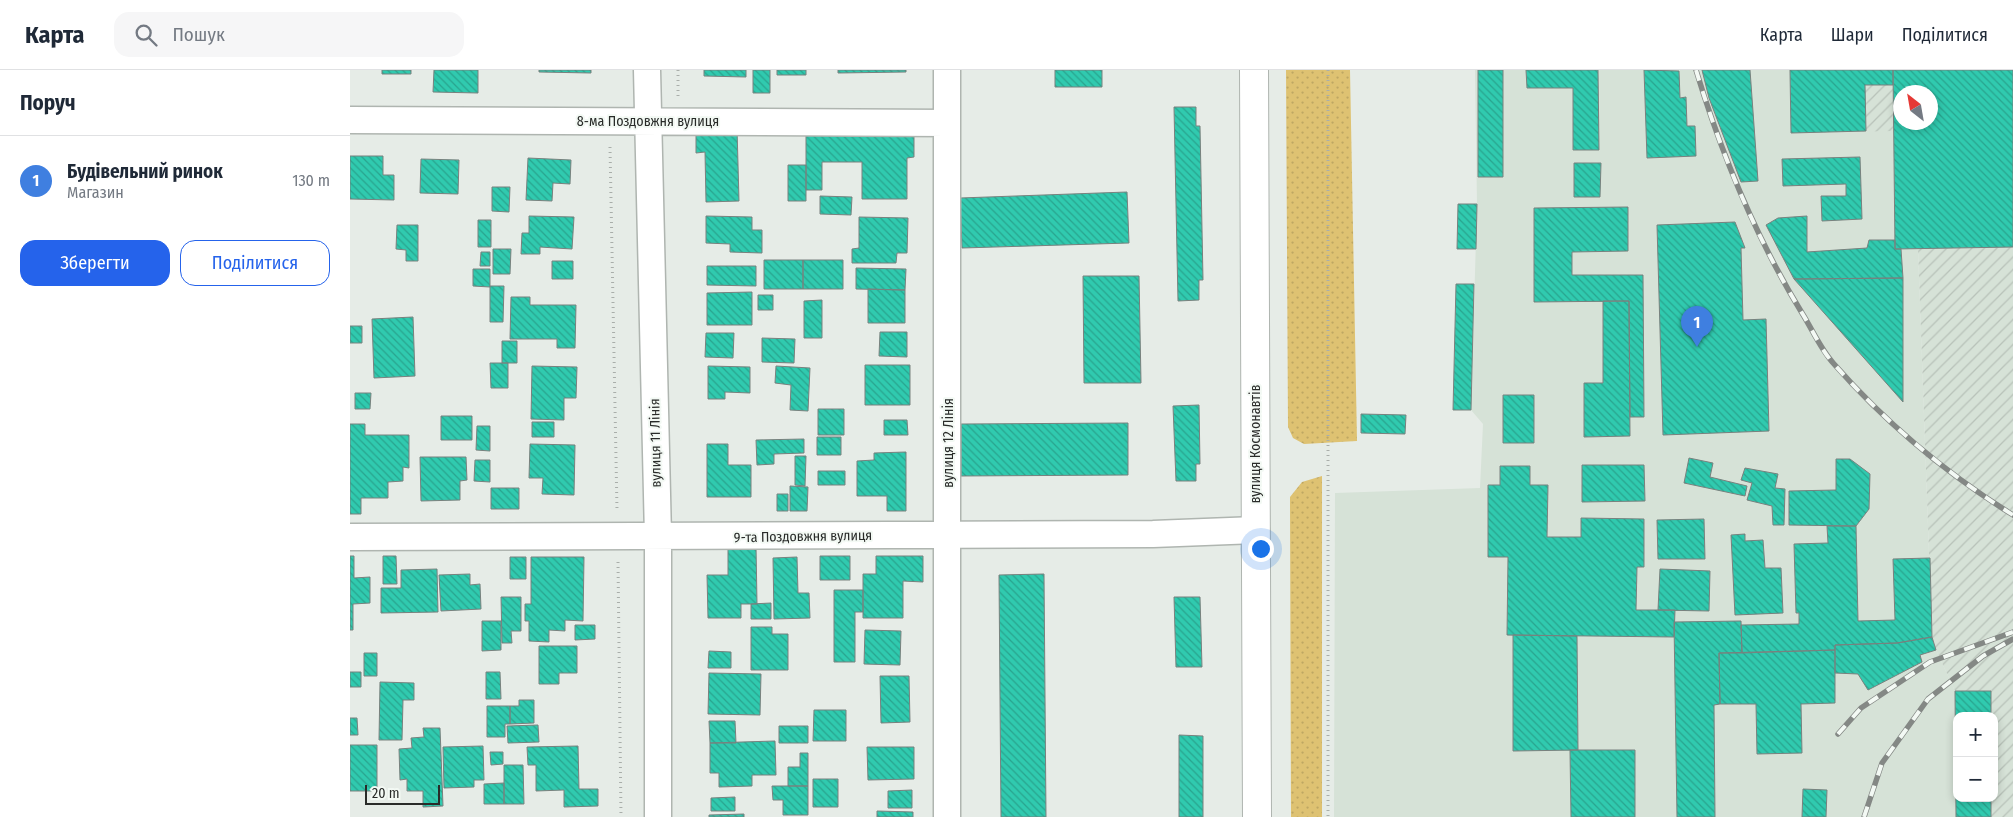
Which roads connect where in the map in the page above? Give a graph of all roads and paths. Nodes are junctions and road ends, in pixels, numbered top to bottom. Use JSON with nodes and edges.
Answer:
{"nodes":[{"id":1,"x":648,"y":70,"type":"edge"},
{"id":2,"x":946,"y":70,"type":"edge"},
{"id":3,"x":1254,"y":70,"type":"edge"},
{"id":4,"x":1328,"y":70,"type":"edge"},
{"id":5,"x":350,"y":120,"type":"edge"},
{"id":6,"x":610,"y":121,"type":"junction"},
{"id":7,"x":648,"y":121,"type":"junction"},
{"id":8,"x":947,"y":122,"type":"junction"},
{"id":9,"x":1256,"y":530,"type":"junction"},
{"id":10,"x":948,"y":534,"type":"junction"},
{"id":11,"x":618,"y":537,"type":"junction"},
{"id":12,"x":658,"y":537,"type":"junction"},
{"id":13,"x":350,"y":538,"type":"edge"},
{"id":14,"x":621,"y":817,"type":"edge"},
{"id":15,"x":658,"y":817,"type":"edge"},
{"id":16,"x":947,"y":817,"type":"edge"},
{"id":17,"x":1257,"y":817,"type":"edge"},
{"id":18,"x":1328,"y":817,"type":"edge"}],
"edges":[{"from":1,"to":7,"type":"street","name":"вулиця 11 Лінія"},
{"from":2,"to":8,"type":"street","name":"вулиця 12 Лінія"},
{"from":3,"to":9,"type":"main road","name":"вулиця Космонавтів"},
{"from":4,"to":18,"type":"path"},
{"from":5,"to":6,"type":"street","name":"8-ма Поздовжня вулиця"},
{"from":6,"to":7,"type":"street","name":"8-ма Поздовжня вулиця"},
{"from":6,"to":11,"type":"path"},
{"from":7,"to":8,"type":"street","name":"8-ма Поздовжня вулиця"},
{"from":7,"to":12,"type":"street","name":"вулиця 11 Лінія"},
{"from":8,"to":10,"type":"street","name":"вулиця 12 Лінія"},
{"from":9,"to":10,"type":"street","name":"9-та Поздовжня вулиця"},
{"from":9,"to":17,"type":"main road","name":"вулиця Космонавтів"},
{"from":10,"to":12,"type":"street","name":"9-та Поздовжня вулиця"},
{"from":10,"to":16,"type":"street","name":"вулиця 12 Лінія"},
{"from":11,"to":12,"type":"street","name":"9-та Поздовжня вулиця"},
{"from":11,"to":13,"type":"street","name":"9-та Поздовжня вулиця"},
{"from":11,"to":14,"type":"path"},
{"from":12,"to":15,"type":"street","name":"вулиця 11 Лінія"}]}
